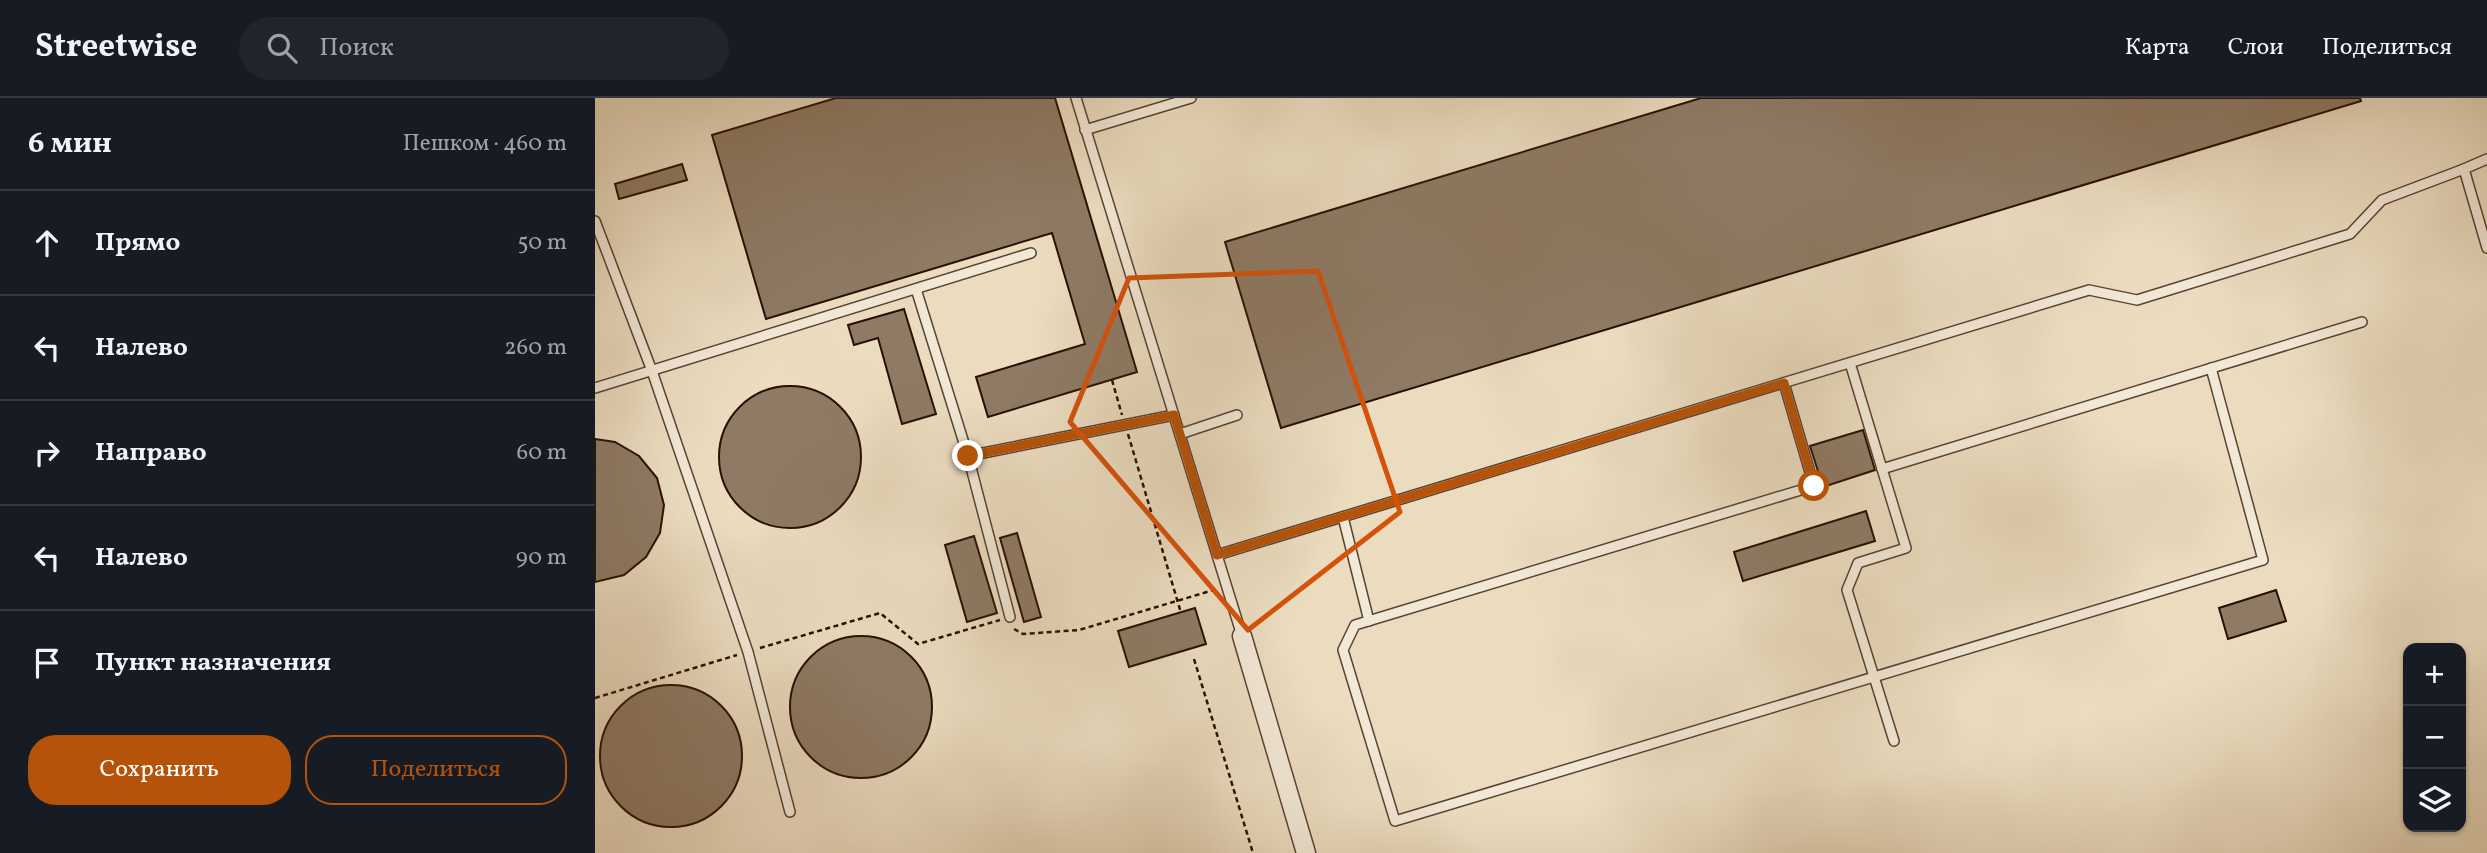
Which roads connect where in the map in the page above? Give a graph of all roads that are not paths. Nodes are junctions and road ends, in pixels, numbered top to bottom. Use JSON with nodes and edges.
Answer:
{"nodes":[{"id":1,"x":1076,"y":98,"type":"edge"},
{"id":2,"x":1191,"y":98,"type":"edge"},
{"id":3,"x":1085,"y":130,"type":"junction"},
{"id":4,"x":2487,"y":159,"type":"edge"},
{"id":5,"x":2464,"y":169,"type":"junction"},
{"id":6,"x":595,"y":221,"type":"edge"},
{"id":7,"x":2487,"y":248,"type":"edge"},
{"id":8,"x":1031,"y":253,"type":"dead end"},
{"id":9,"x":916,"y":289,"type":"junction"},
{"id":10,"x":2362,"y":322,"type":"dead end"},
{"id":11,"x":1850,"y":363,"type":"junction"},
{"id":12,"x":2211,"y":368,"type":"junction"},
{"id":13,"x":652,"y":371,"type":"junction"},
{"id":14,"x":1784,"y":383,"type":"junction"},
{"id":15,"x":595,"y":388,"type":"edge"},
{"id":16,"x":1174,"y":415,"type":"junction"},
{"id":17,"x":1237,"y":415,"type":"dead end"},
{"id":18,"x":1180,"y":434,"type":"junction"},
{"id":19,"x":968,"y":456,"type":"junction"},
{"id":20,"x":1882,"y":469,"type":"junction"},
{"id":21,"x":1343,"y":517,"type":"junction"},
{"id":22,"x":1217,"y":555,"type":"junction"},
{"id":23,"x":1010,"y":617,"type":"road end"},
{"id":24,"x":1369,"y":621,"type":"junction"},
{"id":25,"x":1242,"y":636,"type":"joint"},
{"id":26,"x":1874,"y":677,"type":"junction"},
{"id":27,"x":1894,"y":741,"type":"dead end"},
{"id":28,"x":790,"y":812,"type":"dead end"},
{"id":29,"x":1306,"y":853,"type":"edge"}],
"edges":[{"from":1,"to":3,"type":"lane"},
{"from":2,"to":3,"type":"lane"},
{"from":3,"to":16,"type":"lane"},
{"from":4,"to":5,"type":"lane"},
{"from":5,"to":7,"type":"lane"},
{"from":5,"to":11,"type":"lane"},
{"from":6,"to":13,"type":"lane"},
{"from":8,"to":9,"type":"lane"},
{"from":9,"to":13,"type":"lane"},
{"from":9,"to":19,"type":"lane"},
{"from":10,"to":12,"type":"lane"},
{"from":11,"to":14,"type":"lane"},
{"from":11,"to":20,"type":"lane"},
{"from":12,"to":20,"type":"lane"},
{"from":12,"to":26,"type":"lane"},
{"from":13,"to":15,"type":"lane"},
{"from":13,"to":28,"type":"lane"},
{"from":14,"to":21,"type":"lane"},
{"from":14,"to":24,"type":"lane"},
{"from":16,"to":18,"type":"lane"},
{"from":16,"to":19,"type":"lane"},
{"from":17,"to":18,"type":"lane"},
{"from":18,"to":22,"type":"lane"},
{"from":19,"to":23,"type":"lane"},
{"from":20,"to":26,"type":"lane"},
{"from":21,"to":22,"type":"lane"},
{"from":21,"to":24,"type":"lane"},
{"from":22,"to":25,"type":"lane"},
{"from":24,"to":26,"type":"lane"},
{"from":25,"to":29,"type":"street"},
{"from":26,"to":27,"type":"lane"}]}
